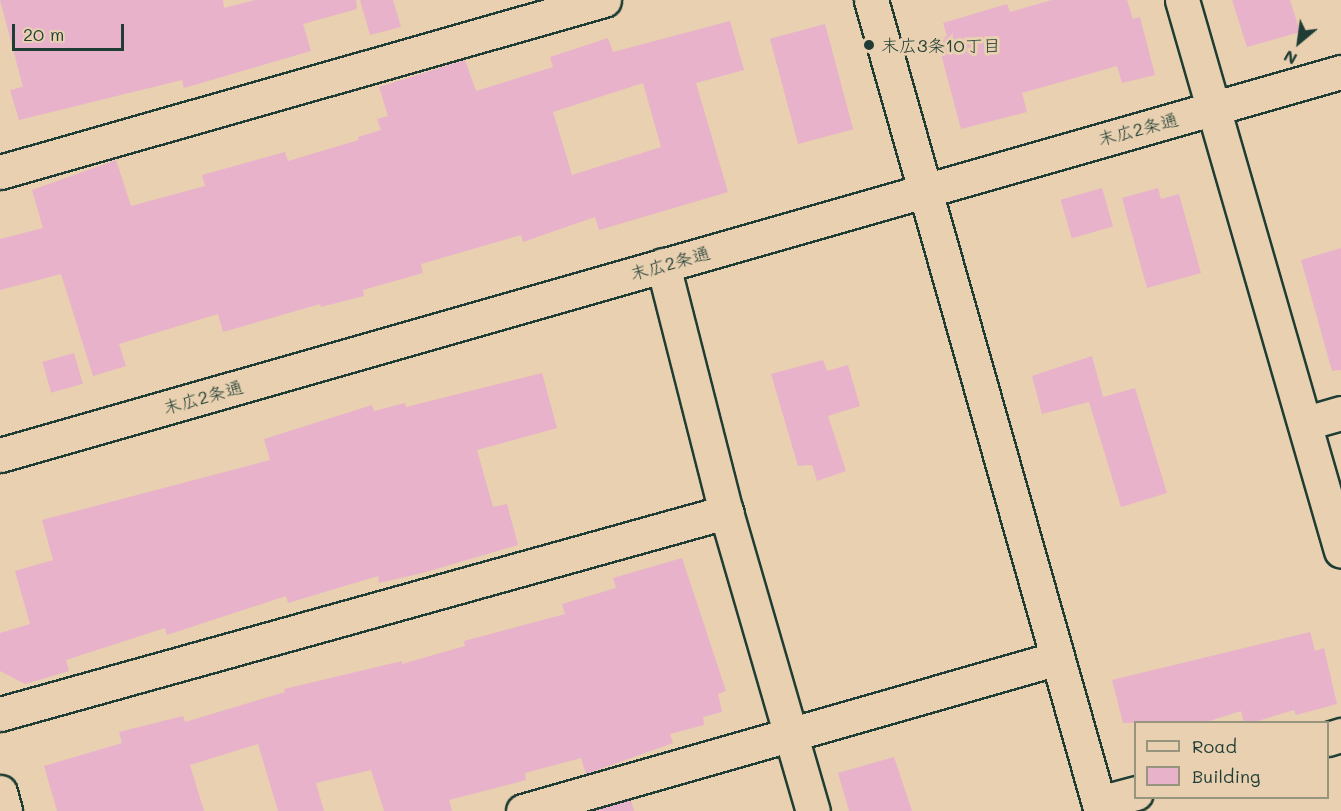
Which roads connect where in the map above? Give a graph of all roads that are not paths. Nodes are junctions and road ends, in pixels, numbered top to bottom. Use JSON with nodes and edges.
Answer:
{"nodes":[{"id":1,"x":871,"y":0,"type":"edge"},
{"id":2,"x":1182,"y":0,"type":"edge"},
{"id":3,"x":590,"y":2,"type":"edge"},
{"id":4,"x":1341,"y":72,"type":"edge"},
{"id":5,"x":1213,"y":108,"type":"junction"},
{"id":6,"x":0,"y":172,"type":"edge"},
{"id":7,"x":925,"y":188,"type":"junction"},
{"id":8,"x":663,"y":265,"type":"junction"},
{"id":9,"x":1341,"y":413,"type":"edge"},
{"id":10,"x":1306,"y":423,"type":"junction"},
{"id":11,"x":0,"y":454,"type":"edge"},
{"id":12,"x":726,"y":512,"type":"junction"},
{"id":13,"x":1341,"y":551,"type":"edge"},
{"id":14,"x":1058,"y":658,"type":"junction"},
{"id":15,"x":0,"y":714,"type":"edge"},
{"id":16,"x":792,"y":732,"type":"junction"},
{"id":17,"x":0,"y":792,"type":"edge"},
{"id":18,"x":1134,"y":794,"type":"edge"},
{"id":19,"x":1100,"y":807,"type":"edge"},
{"id":20,"x":5,"y":811,"type":"edge"},
{"id":21,"x":523,"y":811,"type":"edge"},
{"id":22,"x":813,"y":811,"type":"edge"}],
"edges":[{"from":1,"to":7,"type":"street"},
{"from":2,"to":5,"type":"street"},
{"from":3,"to":6,"type":"street"},
{"from":4,"to":5,"type":"street","name":"末広2条通"},
{"from":5,"to":7,"type":"street","name":"末広2条通"},
{"from":5,"to":10,"type":"street"},
{"from":7,"to":8,"type":"street","name":"末広2条通"},
{"from":7,"to":14,"type":"street"},
{"from":8,"to":11,"type":"street","name":"末広2条通"},
{"from":8,"to":12,"type":"street"},
{"from":9,"to":10,"type":"street"},
{"from":10,"to":13,"type":"street"},
{"from":12,"to":15,"type":"street"},
{"from":12,"to":16,"type":"street"},
{"from":14,"to":16,"type":"street"},
{"from":14,"to":19,"type":"street"},
{"from":16,"to":21,"type":"street"},
{"from":16,"to":22,"type":"street"},
{"from":17,"to":20,"type":"street"},
{"from":18,"to":19,"type":"street"}]}
